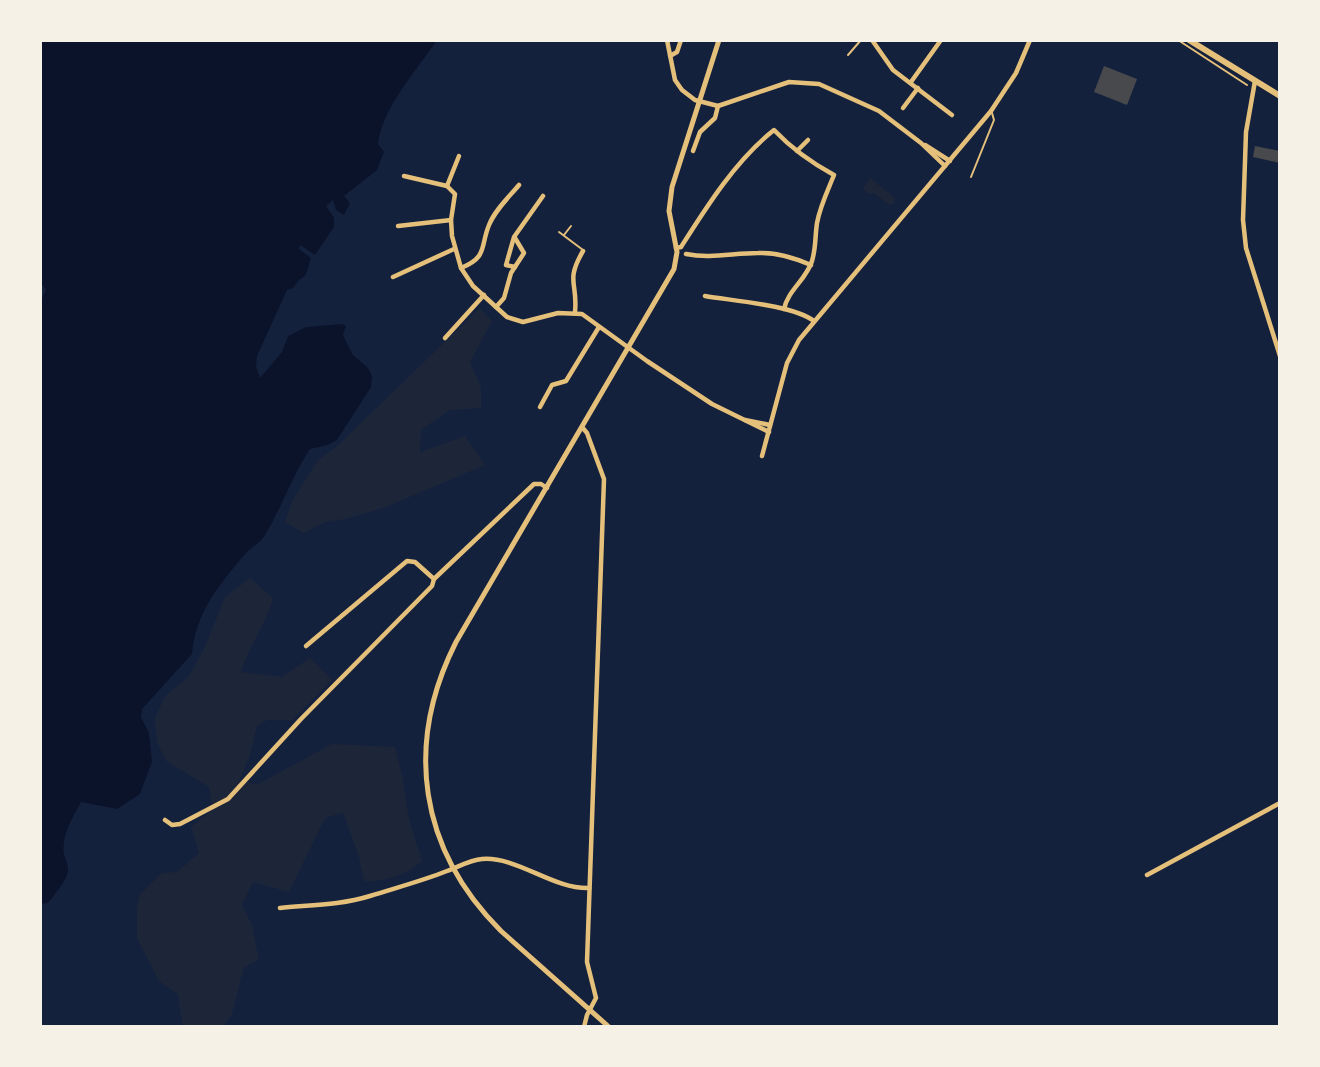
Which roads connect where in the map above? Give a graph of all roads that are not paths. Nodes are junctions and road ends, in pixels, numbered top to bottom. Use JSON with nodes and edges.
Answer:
{"nodes":[{"id":1,"x":667,"y":40,"type":"edge"},
{"id":2,"x":681,"y":40,"type":"edge"},
{"id":3,"x":719,"y":40,"type":"edge"},
{"id":4,"x":872,"y":40,"type":"edge"},
{"id":5,"x":941,"y":40,"type":"edge"},
{"id":6,"x":1030,"y":40,"type":"edge"},
{"id":7,"x":1189,"y":40,"type":"edge"},
{"id":8,"x":670,"y":56,"type":"junction"},
{"id":9,"x":911,"y":82,"type":"junction"},
{"id":10,"x":1254,"y":85,"type":"junction"},
{"id":11,"x":918,"y":88,"type":"junction"},
{"id":12,"x":1280,"y":96,"type":"edge"},
{"id":13,"x":700,"y":102,"type":"junction"},
{"id":14,"x":718,"y":106,"type":"junction"},
{"id":15,"x":903,"y":108,"type":"dead end"},
{"id":16,"x":991,"y":111,"type":"junction"},
{"id":17,"x":952,"y":115,"type":"dead end"},
{"id":18,"x":808,"y":141,"type":"dead end"},
{"id":19,"x":921,"y":143,"type":"junction"},
{"id":20,"x":693,"y":151,"type":"dead end"},
{"id":21,"x":797,"y":151,"type":"junction"},
{"id":22,"x":459,"y":156,"type":"dead end"},
{"id":23,"x":950,"y":161,"type":"junction"},
{"id":24,"x":945,"y":166,"type":"junction"},
{"id":25,"x":404,"y":176,"type":"dead end"},
{"id":26,"x":971,"y":177,"type":"dead end"},
{"id":27,"x":519,"y":185,"type":"dead end"},
{"id":28,"x":447,"y":186,"type":"junction"},
{"id":29,"x":543,"y":196,"type":"dead end"},
{"id":30,"x":451,"y":220,"type":"junction"},
{"id":31,"x":398,"y":226,"type":"dead end"},
{"id":32,"x":571,"y":226,"type":"dead end"},
{"id":33,"x":559,"y":232,"type":"dead end"},
{"id":34,"x":564,"y":235,"type":"junction"},
{"id":35,"x":514,"y":237,"type":"junction"},
{"id":36,"x":676,"y":248,"type":"junction"},
{"id":37,"x":454,"y":249,"type":"junction"},
{"id":38,"x":583,"y":251,"type":"joint"},
{"id":39,"x":686,"y":254,"type":"dead end"},
{"id":40,"x":811,"y":265,"type":"junction"},
{"id":41,"x":515,"y":267,"type":"junction"},
{"id":42,"x":461,"y":268,"type":"junction"},
{"id":43,"x":393,"y":277,"type":"dead end"},
{"id":44,"x":484,"y":295,"type":"junction"},
{"id":45,"x":705,"y":296,"type":"dead end"},
{"id":46,"x":496,"y":307,"type":"junction"},
{"id":47,"x":784,"y":309,"type":"junction"},
{"id":48,"x":575,"y":312,"type":"junction"},
{"id":49,"x":814,"y":321,"type":"junction"},
{"id":50,"x":599,"y":327,"type":"junction"},
{"id":51,"x":444,"y":338,"type":"dead end"},
{"id":52,"x":628,"y":348,"type":"junction"},
{"id":53,"x":1280,"y":356,"type":"edge"},
{"id":54,"x":540,"y":407,"type":"dead end"},
{"id":55,"x":741,"y":419,"type":"junction"},
{"id":56,"x":770,"y":425,"type":"junction"},
{"id":57,"x":582,"y":427,"type":"junction"},
{"id":58,"x":769,"y":432,"type":"junction"},
{"id":59,"x":762,"y":456,"type":"dead end"},
{"id":60,"x":547,"y":488,"type":"junction"},
{"id":61,"x":435,"y":579,"type":"junction"},
{"id":62,"x":306,"y":646,"type":"dead end"},
{"id":63,"x":1280,"y":803,"type":"edge"},
{"id":64,"x":165,"y":820,"type":"dead end"},
{"id":65,"x":452,"y":869,"type":"junction"},
{"id":66,"x":1147,"y":875,"type":"dead end"},
{"id":67,"x":589,"y":888,"type":"junction"},
{"id":68,"x":280,"y":908,"type":"dead end"},
{"id":69,"x":590,"y":1009,"type":"junction"},
{"id":70,"x":584,"y":1027,"type":"edge"},
{"id":71,"x":609,"y":1027,"type":"edge"}],
"edges":[{"from":1,"to":8,"type":"street"},
{"from":2,"to":8,"type":"street"},
{"from":3,"to":13,"type":"main road"},
{"from":4,"to":9,"type":"street"},
{"from":5,"to":9,"type":"street"},
{"from":6,"to":16,"type":"street"},
{"from":7,"to":10,"type":"main road"},
{"from":8,"to":13,"type":"street"},
{"from":9,"to":11,"type":"street"},
{"from":10,"to":12,"type":"main road"},
{"from":10,"to":53,"type":"street"},
{"from":11,"to":15,"type":"street"},
{"from":11,"to":17,"type":"street"},
{"from":13,"to":14,"type":"street"},
{"from":13,"to":36,"type":"main road"},
{"from":14,"to":19,"type":"street"},
{"from":14,"to":20,"type":"street"},
{"from":16,"to":23,"type":"street"},
{"from":16,"to":26,"type":"lane"},
{"from":18,"to":21,"type":"street"},
{"from":19,"to":23,"type":"street"},
{"from":19,"to":24,"type":"street"},
{"from":21,"to":36,"type":"street"},
{"from":21,"to":40,"type":"street"},
{"from":22,"to":28,"type":"street"},
{"from":23,"to":24,"type":"street"},
{"from":24,"to":49,"type":"street"},
{"from":25,"to":28,"type":"street"},
{"from":27,"to":42,"type":"street"},
{"from":28,"to":30,"type":"street"},
{"from":29,"to":35,"type":"street"},
{"from":30,"to":31,"type":"street"},
{"from":30,"to":37,"type":"street"},
{"from":32,"to":34,"type":"lane"},
{"from":33,"to":34,"type":"lane"},
{"from":34,"to":38,"type":"lane"},
{"from":35,"to":41,"type":"street"},
{"from":35,"to":41,"type":"street"},
{"from":36,"to":52,"type":"main road"},
{"from":37,"to":42,"type":"street"},
{"from":37,"to":43,"type":"street"},
{"from":38,"to":48,"type":"street"},
{"from":39,"to":40,"type":"street"},
{"from":40,"to":47,"type":"street"},
{"from":41,"to":46,"type":"street"},
{"from":42,"to":44,"type":"street"},
{"from":44,"to":46,"type":"street"},
{"from":44,"to":51,"type":"street"},
{"from":45,"to":47,"type":"street"},
{"from":46,"to":48,"type":"street"},
{"from":47,"to":49,"type":"street"},
{"from":48,"to":50,"type":"street"},
{"from":49,"to":56,"type":"street"},
{"from":50,"to":52,"type":"street"},
{"from":50,"to":54,"type":"street"},
{"from":52,"to":55,"type":"street"},
{"from":52,"to":57,"type":"main road"},
{"from":55,"to":56,"type":"street"},
{"from":55,"to":58,"type":"street"},
{"from":56,"to":58,"type":"street"},
{"from":57,"to":60,"type":"main road"},
{"from":57,"to":67,"type":"street"},
{"from":58,"to":59,"type":"street"},
{"from":60,"to":61,"type":"street"},
{"from":60,"to":65,"type":"main road"},
{"from":61,"to":62,"type":"street"},
{"from":61,"to":64,"type":"street"},
{"from":63,"to":66,"type":"street"},
{"from":65,"to":67,"type":"street"},
{"from":65,"to":68,"type":"street"},
{"from":65,"to":69,"type":"main road"},
{"from":67,"to":69,"type":"street"},
{"from":69,"to":70,"type":"street"},
{"from":69,"to":71,"type":"main road"}]}
